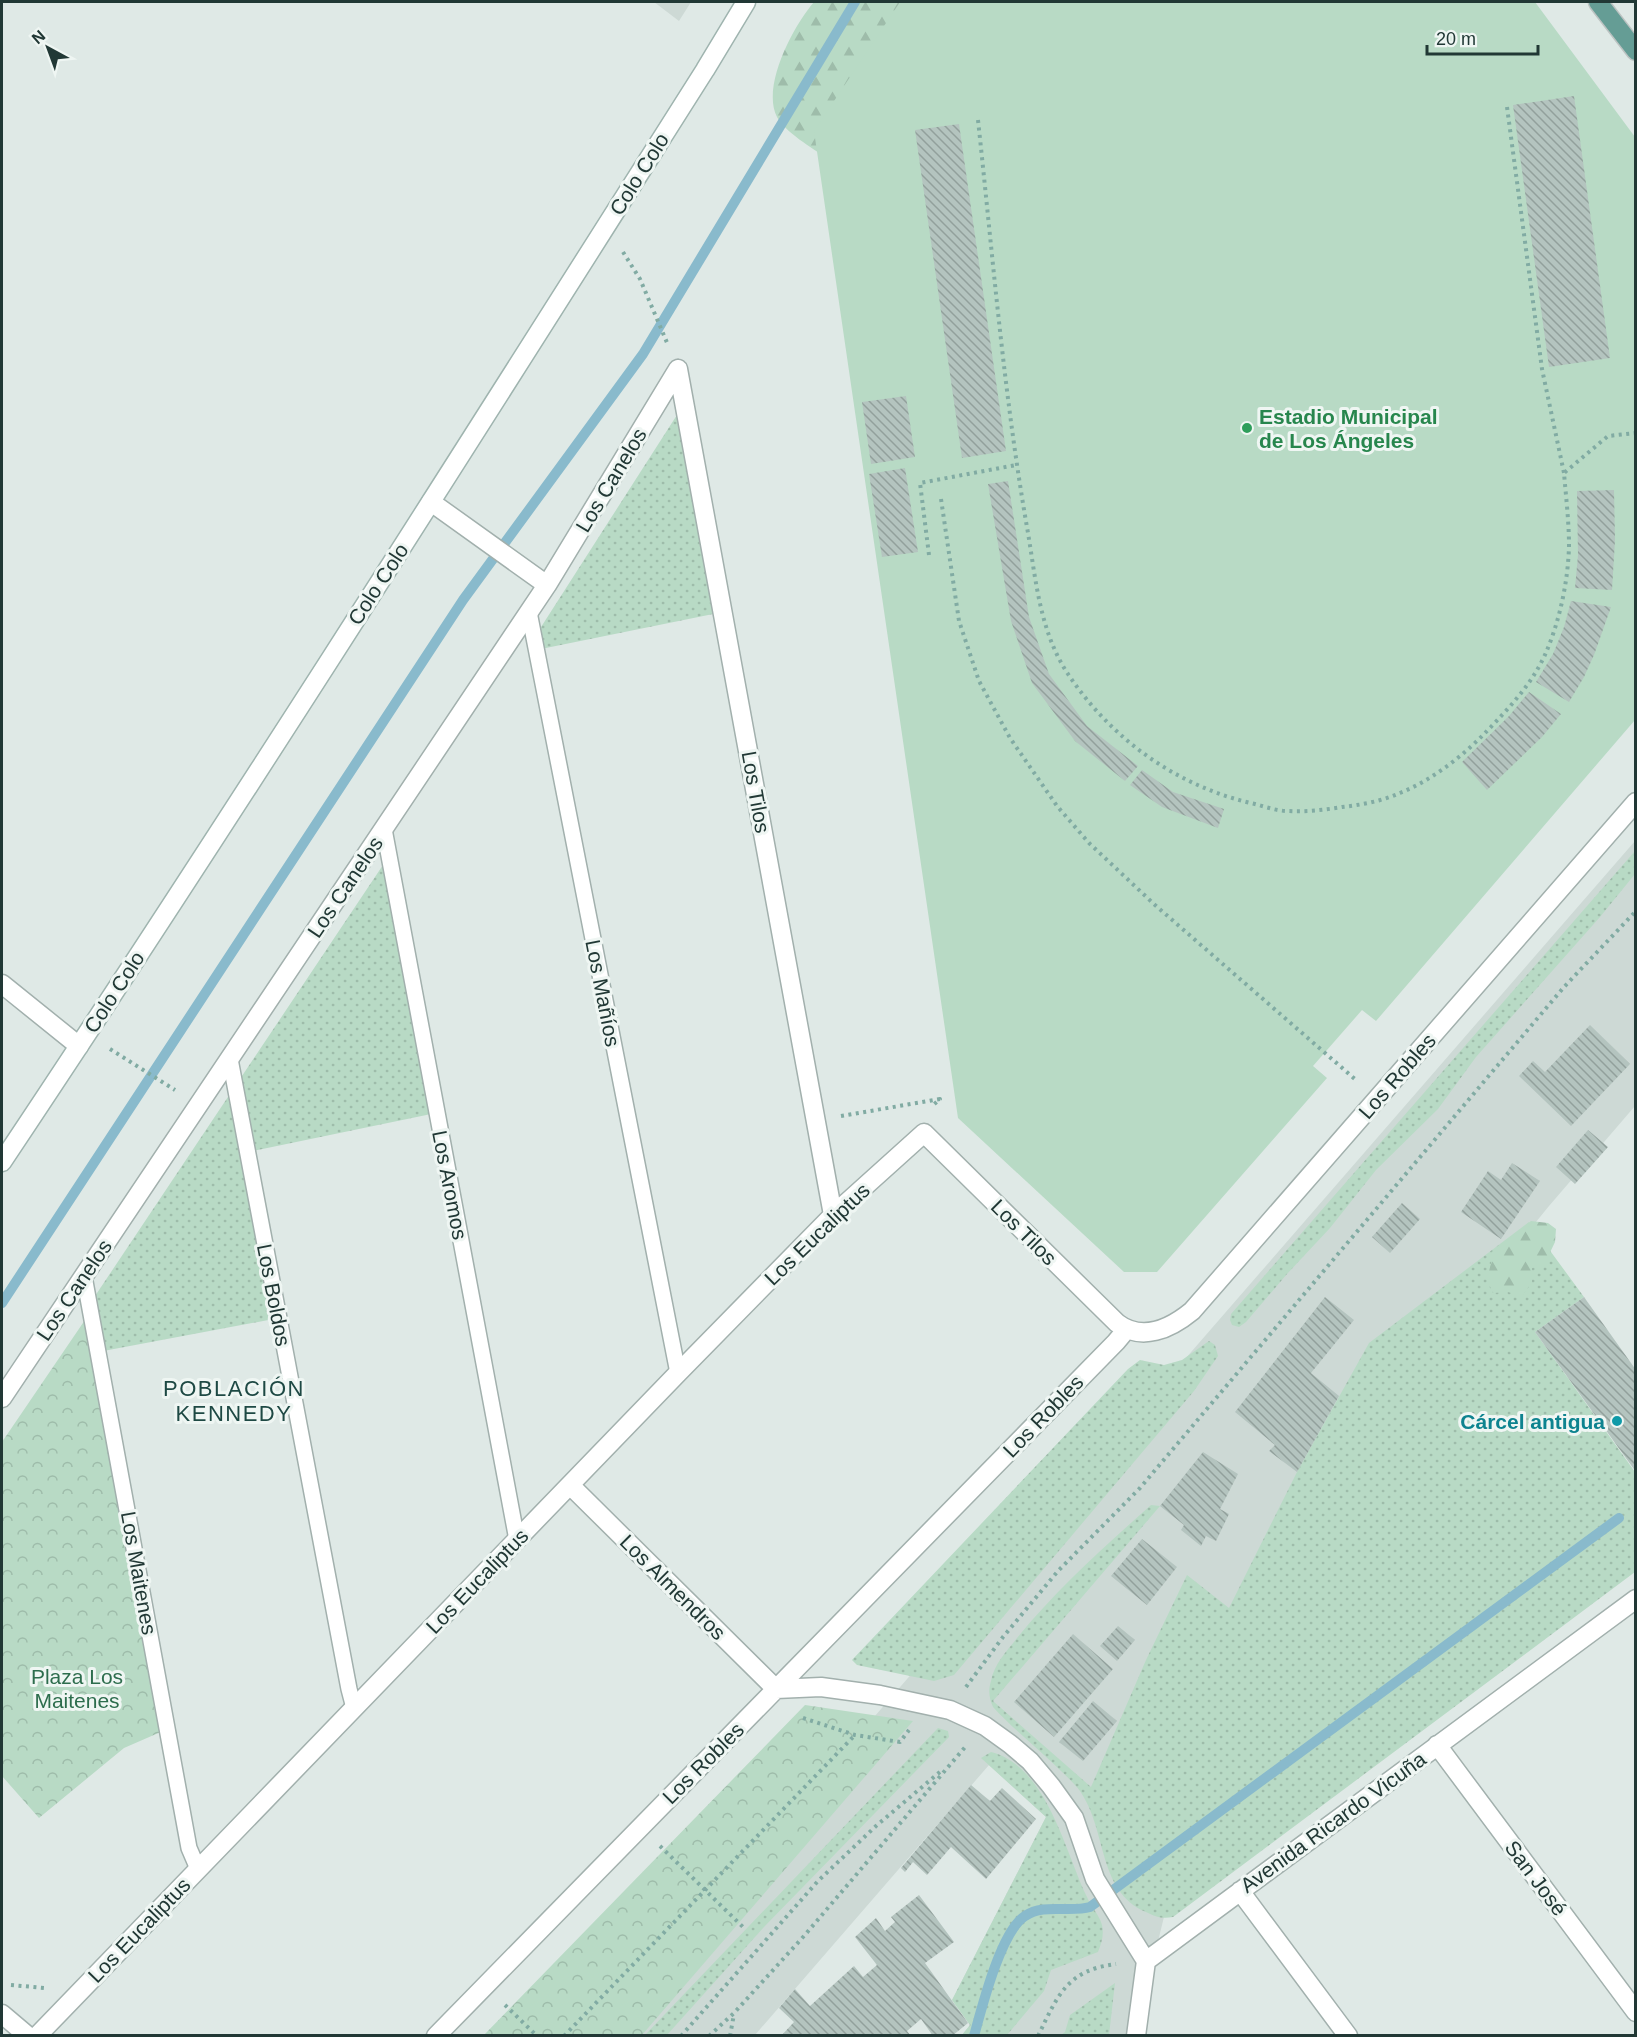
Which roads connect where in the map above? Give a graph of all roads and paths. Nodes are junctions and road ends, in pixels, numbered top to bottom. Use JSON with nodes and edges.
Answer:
{"nodes":[{"id":1,"x":746,"y":2,"type":"edge"},
{"id":2,"x":1598,"y":2,"type":"edge"},
{"id":3,"x":1635,"y":51,"type":"edge"},
{"id":4,"x":1507,"y":107,"type":"dead end"},
{"id":5,"x":978,"y":120,"type":"dead end"},
{"id":6,"x":640,"y":279,"type":"dead end"},
{"id":7,"x":667,"y":341,"type":"dead end"},
{"id":8,"x":678,"y":369,"type":"joint"},
{"id":9,"x":1635,"y":434,"type":"edge"},
{"id":10,"x":1016,"y":465,"type":"junction"},
{"id":11,"x":1564,"y":473,"type":"junction"},
{"id":12,"x":941,"y":499,"type":"dead end"},
{"id":13,"x":431,"y":502,"type":"junction"},
{"id":14,"x":929,"y":555,"type":"dead end"},
{"id":15,"x":547,"y":585,"type":"junction"},
{"id":16,"x":529,"y":612,"type":"junction"},
{"id":17,"x":1635,"y":802,"type":"edge"},
{"id":18,"x":384,"y":829,"type":"junction"},
{"id":19,"x":1635,"y":911,"type":"edge"},
{"id":20,"x":2,"y":984,"type":"edge"},
{"id":21,"x":79,"y":1046,"type":"junction"},
{"id":22,"x":230,"y":1059,"type":"junction"},
{"id":23,"x":129,"y":1061,"type":"dead end"},
{"id":24,"x":1337,"y":1064,"type":"dead end"},
{"id":25,"x":170,"y":1087,"type":"dead end"},
{"id":26,"x":924,"y":1133,"type":"joint"},
{"id":27,"x":2,"y":1162,"type":"edge"},
{"id":28,"x":833,"y":1215,"type":"junction"},
{"id":29,"x":84,"y":1276,"type":"junction"},
{"id":30,"x":1126,"y":1330,"type":"junction"},
{"id":31,"x":678,"y":1373,"type":"junction"},
{"id":32,"x":2,"y":1398,"type":"edge"},
{"id":33,"x":570,"y":1485,"type":"junction"},
{"id":34,"x":517,"y":1540,"type":"junction"},
{"id":35,"x":1635,"y":1599,"type":"edge"},
{"id":36,"x":776,"y":1689,"type":"junction"},
{"id":37,"x":761,"y":1704,"type":"junction"},
{"id":38,"x":926,"y":1705,"type":"junction"},
{"id":39,"x":354,"y":1708,"type":"junction"},
{"id":40,"x":950,"y":1710,"type":"junction"},
{"id":41,"x":985,"y":1726,"type":"junction"},
{"id":42,"x":855,"y":1735,"type":"junction"},
{"id":43,"x":1437,"y":1746,"type":"junction"},
{"id":44,"x":949,"y":1765,"type":"junction"},
{"id":45,"x":640,"y":1827,"type":"junction"},
{"id":46,"x":198,"y":1869,"type":"junction"},
{"id":47,"x":705,"y":1891,"type":"junction"},
{"id":48,"x":1240,"y":1891,"type":"junction"},
{"id":49,"x":743,"y":1927,"type":"dead end"},
{"id":50,"x":1146,"y":1961,"type":"junction"},
{"id":51,"x":485,"y":1986,"type":"junction"},
{"id":52,"x":1635,"y":2012,"type":"edge"},
{"id":53,"x":2,"y":2013,"type":"edge"},
{"id":54,"x":734,"y":2013,"type":"junction"},
{"id":55,"x":28,"y":2036,"type":"edge"},
{"id":56,"x":37,"y":2036,"type":"edge"},
{"id":57,"x":436,"y":2036,"type":"edge"},
{"id":58,"x":537,"y":2036,"type":"edge"},
{"id":59,"x":564,"y":2036,"type":"edge"},
{"id":60,"x":681,"y":2036,"type":"edge"},
{"id":61,"x":709,"y":2036,"type":"edge"},
{"id":62,"x":730,"y":2036,"type":"edge"},
{"id":63,"x":1038,"y":2036,"type":"edge"},
{"id":64,"x":1136,"y":2036,"type":"edge"},
{"id":65,"x":1348,"y":2036,"type":"edge"}],
"edges":[{"from":1,"to":13,"type":"street","name":"Colo Colo"},
{"from":2,"to":3,"type":"main road"},
{"from":4,"to":11,"type":"path"},
{"from":5,"to":10,"type":"path"},
{"from":6,"to":7,"type":"path"},
{"from":8,"to":15,"type":"street","name":"Los Canelos"},
{"from":8,"to":28,"type":"street","name":"Los Tilos"},
{"from":9,"to":11,"type":"path"},
{"from":10,"to":11,"type":"path"},
{"from":10,"to":14,"type":"path"},
{"from":12,"to":24,"type":"path"},
{"from":13,"to":15,"type":"street"},
{"from":13,"to":21,"type":"street","name":"Colo Colo"},
{"from":15,"to":16,"type":"street","name":"Los Canelos"},
{"from":16,"to":18,"type":"street","name":"Los Canelos"},
{"from":16,"to":31,"type":"lane","name":"Los Mañíos"},
{"from":17,"to":30,"type":"street","name":"Los Robles"},
{"from":18,"to":22,"type":"street","name":"Los Canelos"},
{"from":18,"to":34,"type":"lane","name":"Los Aromos"},
{"from":19,"to":40,"type":"path"},
{"from":20,"to":21,"type":"street"},
{"from":21,"to":27,"type":"street","name":"Colo Colo"},
{"from":22,"to":29,"type":"street","name":"Los Canelos"},
{"from":22,"to":39,"type":"lane","name":"Los Boldos"},
{"from":23,"to":25,"type":"path"},
{"from":26,"to":28,"type":"street","name":"Los Eucaliptus"},
{"from":26,"to":30,"type":"street","name":"Los Tilos"},
{"from":28,"to":31,"type":"street","name":"Los Eucaliptus"},
{"from":29,"to":32,"type":"street","name":"Los Canelos"},
{"from":29,"to":46,"type":"lane","name":"Los Maitenes"},
{"from":30,"to":36,"type":"street","name":"Los Robles"},
{"from":31,"to":33,"type":"street","name":"Los Eucaliptus"},
{"from":33,"to":34,"type":"street","name":"Los Eucaliptus"},
{"from":33,"to":36,"type":"street","name":"Los Almendros"},
{"from":34,"to":39,"type":"street","name":"Los Eucaliptus"},
{"from":35,"to":43,"type":"street","name":"Avenida Ricardo Vicuña"},
{"from":36,"to":37,"type":"street","name":"Los Robles"},
{"from":36,"to":38,"type":"street"},
{"from":37,"to":42,"type":"path"},
{"from":37,"to":45,"type":"street","name":"Los Robles"},
{"from":38,"to":40,"type":"street"},
{"from":38,"to":42,"type":"path"},
{"from":39,"to":46,"type":"street","name":"Los Eucaliptus"},
{"from":40,"to":41,"type":"street"},
{"from":41,"to":44,"type":"path"},
{"from":41,"to":50,"type":"street"},
{"from":42,"to":47,"type":"path"},
{"from":43,"to":48,"type":"street","name":"Avenida Ricardo Vicuña"},
{"from":43,"to":52,"type":"street","name":"San José"},
{"from":44,"to":54,"type":"path"},
{"from":44,"to":60,"type":"path"},
{"from":45,"to":47,"type":"path"},
{"from":45,"to":51,"type":"street","name":"Los Robles"},
{"from":46,"to":56,"type":"street","name":"Los Eucaliptus"},
{"from":47,"to":49,"type":"path"},
{"from":47,"to":59,"type":"path"},
{"from":48,"to":50,"type":"street","name":"Avenida Ricardo Vicuña"},
{"from":48,"to":65,"type":"street"},
{"from":50,"to":63,"type":"path"},
{"from":50,"to":64,"type":"street"},
{"from":51,"to":57,"type":"street","name":"Los Robles"},
{"from":51,"to":58,"type":"path"},
{"from":53,"to":55,"type":"street"},
{"from":54,"to":61,"type":"path"},
{"from":54,"to":62,"type":"path"}]}
